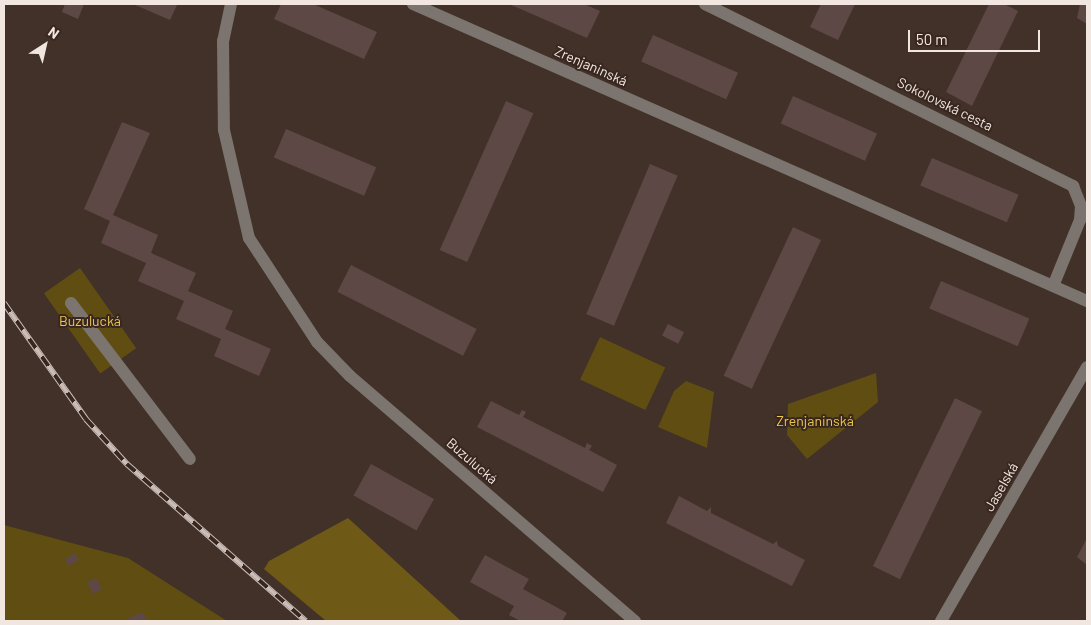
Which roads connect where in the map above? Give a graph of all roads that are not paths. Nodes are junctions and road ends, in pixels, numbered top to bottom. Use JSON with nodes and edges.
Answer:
{"nodes":[{"id":1,"x":231,"y":4,"type":"edge"},
{"id":2,"x":705,"y":4,"type":"edge"},
{"id":3,"x":420,"y":5,"type":"edge"},
{"id":4,"x":1053,"y":286,"type":"junction"},
{"id":5,"x":1087,"y":301,"type":"edge"},
{"id":6,"x":72,"y":302,"type":"dead end"},
{"id":7,"x":1087,"y":367,"type":"edge"},
{"id":8,"x":190,"y":459,"type":"dead end"},
{"id":9,"x":635,"y":621,"type":"edge"},
{"id":10,"x":941,"y":621,"type":"edge"}],
"edges":[{"from":1,"to":9,"type":"street","name":"Buzulucká"},
{"from":2,"to":4,"type":"street","name":"Sokolovská cesta"},
{"from":3,"to":4,"type":"street","name":"Zrenjaninská"},
{"from":4,"to":5,"type":"street","name":"Zrenjaninská"},
{"from":6,"to":8,"type":"street"},
{"from":7,"to":10,"type":"street","name":"Jaselská"}]}
